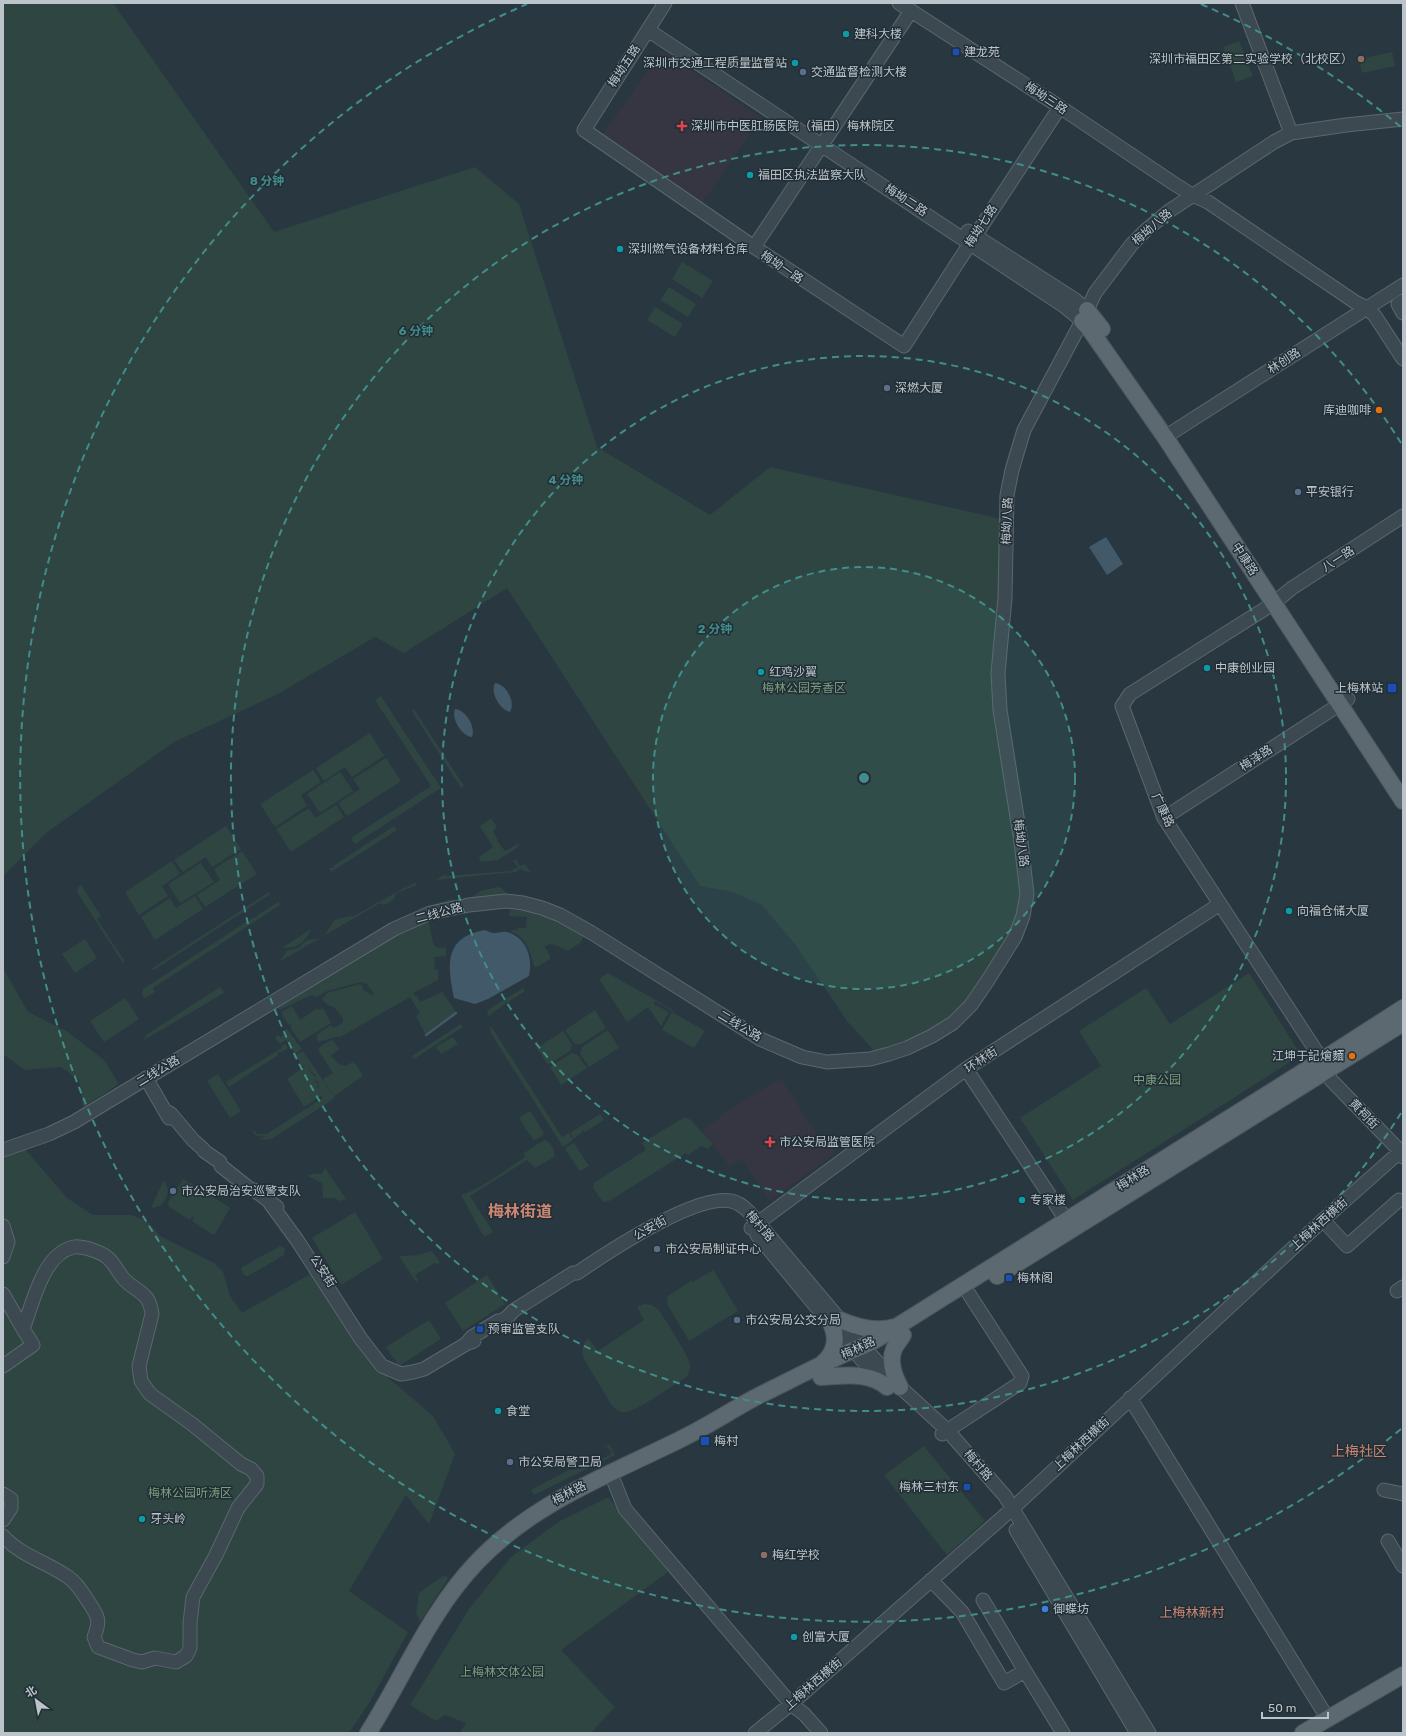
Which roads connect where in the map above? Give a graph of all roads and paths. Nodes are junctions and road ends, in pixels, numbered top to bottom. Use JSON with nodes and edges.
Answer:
{"nodes":[{"id":1,"x":665,"y":3,"type":"edge"},
{"id":2,"x":900,"y":3,"type":"edge"},
{"id":3,"x":1242,"y":3,"type":"edge"},
{"id":4,"x":911,"y":11,"type":"junction"},
{"id":5,"x":651,"y":26,"type":"junction"},
{"id":6,"x":1060,"y":107,"type":"junction"},
{"id":7,"x":1403,"y":119,"type":"edge"},
{"id":8,"x":584,"y":130,"type":"joint"},
{"id":9,"x":1291,"y":133,"type":"junction"},
{"id":10,"x":824,"y":140,"type":"junction"},
{"id":11,"x":1192,"y":195,"type":"junction"},
{"id":12,"x":973,"y":239,"type":"junction"},
{"id":13,"x":754,"y":247,"type":"junction"},
{"id":14,"x":1403,"y":285,"type":"edge"},
{"id":15,"x":1403,"y":301,"type":"edge"},
{"id":16,"x":1368,"y":308,"type":"junction"},
{"id":17,"x":1403,"y":313,"type":"edge"},
{"id":18,"x":1085,"y":315,"type":"junction"},
{"id":19,"x":904,"y":346,"type":"joint"},
{"id":20,"x":1403,"y":359,"type":"edge"},
{"id":21,"x":1169,"y":434,"type":"junction"},
{"id":22,"x":1403,"y":516,"type":"edge"},
{"id":23,"x":1278,"y":600,"type":"junction"},
{"id":24,"x":1344,"y":701,"type":"junction"},
{"id":25,"x":1403,"y":784,"type":"edge"},
{"id":26,"x":1403,"y":801,"type":"edge"},
{"id":27,"x":1164,"y":818,"type":"junction"},
{"id":28,"x":1220,"y":904,"type":"junction"},
{"id":29,"x":1403,"y":1008,"type":"edge"},
{"id":30,"x":1403,"y":1023,"type":"edge"},
{"id":31,"x":870,"y":1059,"type":"joint"},
{"id":32,"x":1324,"y":1066,"type":"junction"},
{"id":33,"x":966,"y":1069,"type":"junction"},
{"id":34,"x":146,"y":1078,"type":"junction"},
{"id":35,"x":3,"y":1150,"type":"edge"},
{"id":36,"x":1402,"y":1152,"type":"edge"},
{"id":37,"x":1400,"y":1200,"type":"dead end"},
{"id":38,"x":729,"y":1201,"type":"joint"},
{"id":39,"x":1066,"y":1220,"type":"junction"},
{"id":40,"x":1323,"y":1220,"type":"junction"},
{"id":41,"x":754,"y":1225,"type":"junction"},
{"id":42,"x":3,"y":1226,"type":"edge"},
{"id":43,"x":3,"y":1257,"type":"edge"},
{"id":44,"x":3,"y":1294,"type":"edge"},
{"id":45,"x":969,"y":1294,"type":"junction"},
{"id":46,"x":836,"y":1323,"type":"junction"},
{"id":47,"x":23,"y":1329,"type":"junction"},
{"id":48,"x":901,"y":1331,"type":"junction"},
{"id":49,"x":862,"y":1352,"type":"junction"},
{"id":50,"x":3,"y":1366,"type":"edge"},
{"id":51,"x":820,"y":1372,"type":"junction"},
{"id":52,"x":894,"y":1387,"type":"junction"},
{"id":53,"x":1130,"y":1398,"type":"junction"},
{"id":54,"x":944,"y":1432,"type":"junction"},
{"id":55,"x":613,"y":1479,"type":"junction"},
{"id":56,"x":1384,"y":1490,"type":"dead end"},
{"id":57,"x":3,"y":1494,"type":"edge"},
{"id":58,"x":1403,"y":1494,"type":"edge"},
{"id":59,"x":1010,"y":1511,"type":"junction"},
{"id":60,"x":3,"y":1520,"type":"edge"},
{"id":61,"x":3,"y":1536,"type":"edge"},
{"id":62,"x":1388,"y":1541,"type":"dead end"},
{"id":63,"x":1403,"y":1566,"type":"edge"},
{"id":64,"x":931,"y":1580,"type":"junction"},
{"id":65,"x":983,"y":1600,"type":"dead end"},
{"id":66,"x":1025,"y":1670,"type":"junction"},
{"id":67,"x":1403,"y":1675,"type":"edge"},
{"id":68,"x":1403,"y":1688,"type":"edge"},
{"id":69,"x":791,"y":1704,"type":"junction"},
{"id":70,"x":1326,"y":1726,"type":"edge"},
{"id":71,"x":368,"y":1733,"type":"edge"},
{"id":72,"x":375,"y":1733,"type":"edge"},
{"id":73,"x":755,"y":1733,"type":"edge"},
{"id":74,"x":821,"y":1733,"type":"edge"},
{"id":75,"x":1063,"y":1733,"type":"edge"},
{"id":76,"x":1137,"y":1733,"type":"edge"},
{"id":77,"x":1149,"y":1733,"type":"edge"},
{"id":78,"x":1303,"y":1733,"type":"edge"}],
"edges":[{"from":1,"to":5,"type":"street","name":"梅坳五路"},
{"from":2,"to":4,"type":"street","name":"梅坳三路"},
{"from":3,"to":9,"type":"street"},
{"from":4,"to":6,"type":"street","name":"梅坳三路"},
{"from":4,"to":10,"type":"street"},
{"from":5,"to":8,"type":"street","name":"梅坳五路"},
{"from":5,"to":10,"type":"street","name":"梅坳二路"},
{"from":6,"to":11,"type":"street","name":"梅坳三路"},
{"from":6,"to":12,"type":"street","name":"梅坳七路"},
{"from":7,"to":9,"type":"street","name":"梅坳八路"},
{"from":8,"to":13,"type":"street","name":"梅坳一路"},
{"from":9,"to":11,"type":"street","name":"梅坳八路"},
{"from":10,"to":12,"type":"street","name":"梅坳二路"},
{"from":10,"to":13,"type":"street"},
{"from":11,"to":16,"type":"street","name":"梅坳三路"},
{"from":11,"to":18,"type":"street","name":"梅坳八路"},
{"from":12,"to":18,"type":"street","name":"梅坳二路"},
{"from":12,"to":19,"type":"street","name":"梅坳七路"},
{"from":13,"to":19,"type":"street","name":"梅坳一路"},
{"from":14,"to":16,"type":"street","name":"林创路"},
{"from":15,"to":17,"type":"street"},
{"from":16,"to":20,"type":"street"},
{"from":16,"to":21,"type":"street","name":"林创路"},
{"from":18,"to":21,"type":"main road","name":"中康路"},
{"from":18,"to":31,"type":"street","name":"梅坳八路"},
{"from":21,"to":23,"type":"main road","name":"中康路"},
{"from":22,"to":23,"type":"street","name":"八一路"},
{"from":23,"to":24,"type":"main road","name":"中康路"},
{"from":23,"to":27,"type":"street","name":"广康路"},
{"from":24,"to":25,"type":"main road","name":"中康路"},
{"from":24,"to":26,"type":"main road","name":"中康路"},
{"from":24,"to":27,"type":"street","name":"梅泽路"},
{"from":27,"to":28,"type":"street","name":"广康路"},
{"from":28,"to":32,"type":"street","name":"广康路"},
{"from":28,"to":33,"type":"street","name":"环林街"},
{"from":29,"to":32,"type":"main road","name":"梅林路"},
{"from":30,"to":32,"type":"main road","name":"梅林路"},
{"from":31,"to":34,"type":"street","name":"二线公路"},
{"from":32,"to":36,"type":"street","name":"黄祠街"},
{"from":32,"to":39,"type":"main road","name":"梅林路"},
{"from":32,"to":45,"type":"main road","name":"梅林路"},
{"from":33,"to":39,"type":"street"},
{"from":33,"to":41,"type":"street","name":"环林街"},
{"from":34,"to":35,"type":"street","name":"二线公路"},
{"from":34,"to":38,"type":"street","name":"公安街"},
{"from":36,"to":40,"type":"street","name":"上梅林西横街"},
{"from":37,"to":40,"type":"street"},
{"from":38,"to":41,"type":"street","name":"梅村路"},
{"from":39,"to":48,"type":"main road","name":"梅林路"},
{"from":40,"to":53,"type":"street","name":"上梅林西横街"},
{"from":41,"to":46,"type":"street","name":"梅村路"},
{"from":42,"to":43,"type":"street"},
{"from":44,"to":47,"type":"street"},
{"from":45,"to":48,"type":"main road","name":"梅林路"},
{"from":45,"to":54,"type":"street"},
{"from":46,"to":48,"type":"main road"},
{"from":46,"to":49,"type":"street","name":"梅村路"},
{"from":46,"to":51,"type":"main road"},
{"from":47,"to":50,"type":"street"},
{"from":47,"to":61,"type":"street"},
{"from":48,"to":49,"type":"main road","name":"梅林路"},
{"from":48,"to":52,"type":"main road"},
{"from":49,"to":51,"type":"main road","name":"梅林路"},
{"from":49,"to":52,"type":"street","name":"梅村路"},
{"from":51,"to":52,"type":"main road"},
{"from":51,"to":55,"type":"main road","name":"梅林路"},
{"from":51,"to":71,"type":"main road","name":"梅林路"},
{"from":52,"to":54,"type":"street","name":"梅村路"},
{"from":53,"to":59,"type":"street","name":"上梅林西横街"},
{"from":53,"to":70,"type":"street"},
{"from":54,"to":59,"type":"street","name":"梅村路"},
{"from":55,"to":69,"type":"street"},
{"from":55,"to":72,"type":"main road","name":"梅林路"},
{"from":56,"to":58,"type":"street"},
{"from":57,"to":60,"type":"street"},
{"from":59,"to":64,"type":"street","name":"上梅林西横街"},
{"from":59,"to":76,"type":"street","name":"梅村路"},
{"from":59,"to":77,"type":"street","name":"梅村路"},
{"from":62,"to":63,"type":"street"},
{"from":64,"to":66,"type":"street"},
{"from":64,"to":69,"type":"street","name":"上梅林西横街"},
{"from":65,"to":66,"type":"street"},
{"from":66,"to":75,"type":"street"},
{"from":67,"to":70,"type":"main road"},
{"from":68,"to":70,"type":"main road"},
{"from":69,"to":73,"type":"street","name":"上梅林西横街"},
{"from":69,"to":74,"type":"street"},
{"from":70,"to":78,"type":"main road"}]}
